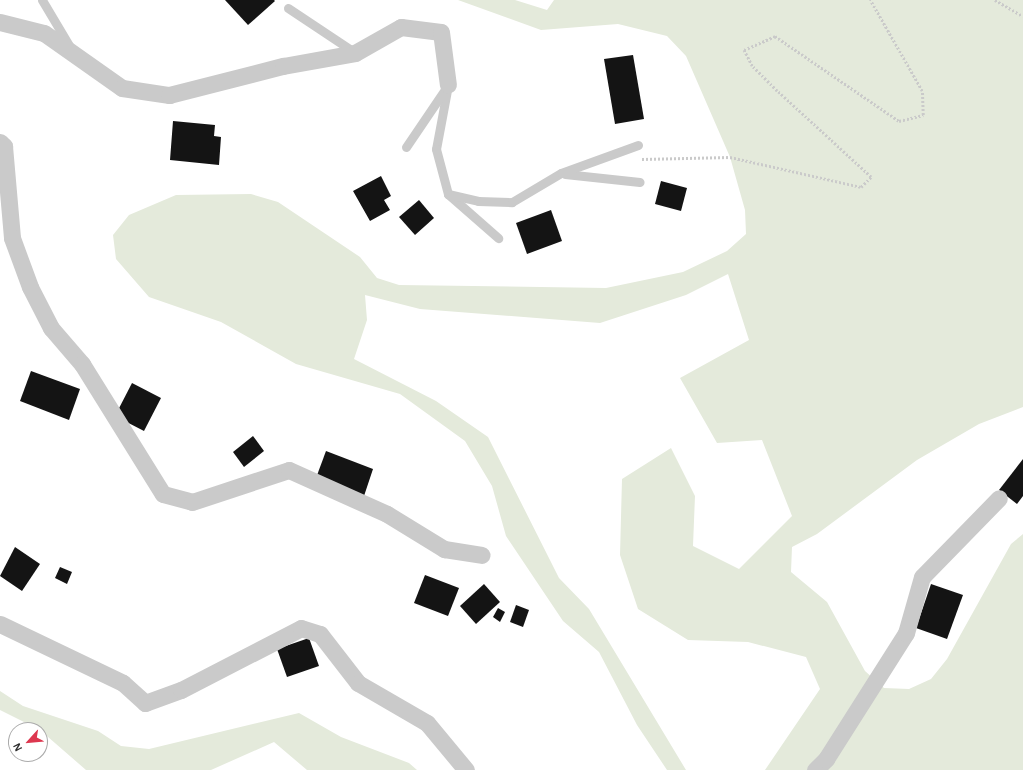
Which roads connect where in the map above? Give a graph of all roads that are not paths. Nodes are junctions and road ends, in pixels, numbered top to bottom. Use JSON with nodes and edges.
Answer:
{"nodes":[{"id":1,"x":42,"y":0,"type":"edge"},
{"id":2,"x":288,"y":8,"type":"dead end"},
{"id":3,"x":0,"y":22,"type":"edge"},
{"id":4,"x":354,"y":53,"type":"junction"},
{"id":5,"x":75,"y":55,"type":"junction"},
{"id":6,"x":448,"y":85,"type":"junction"},
{"id":7,"x":0,"y":142,"type":"edge"},
{"id":8,"x":638,"y":145,"type":"road end"},
{"id":9,"x":406,"y":147,"type":"dead end"},
{"id":10,"x":561,"y":173,"type":"junction"},
{"id":11,"x":640,"y":182,"type":"dead end"},
{"id":12,"x":448,"y":194,"type":"junction"},
{"id":13,"x":498,"y":238,"type":"dead end"},
{"id":14,"x":999,"y":498,"type":"dead end"},
{"id":15,"x":482,"y":555,"type":"dead end"},
{"id":16,"x":0,"y":624,"type":"edge"},
{"id":17,"x":0,"y":630,"type":"edge"},
{"id":18,"x":20,"y":634,"type":"junction"},
{"id":19,"x":466,"y":770,"type":"edge"},
{"id":20,"x":815,"y":770,"type":"edge"}],
"edges":[{"from":1,"to":5,"type":"lane"},
{"from":2,"to":4,"type":"lane"},
{"from":3,"to":5,"type":"street"},
{"from":4,"to":5,"type":"street"},
{"from":4,"to":6,"type":"street"},
{"from":6,"to":9,"type":"lane"},
{"from":6,"to":12,"type":"lane"},
{"from":7,"to":15,"type":"street"},
{"from":8,"to":10,"type":"lane"},
{"from":10,"to":11,"type":"lane"},
{"from":10,"to":12,"type":"lane"},
{"from":12,"to":13,"type":"lane"},
{"from":14,"to":20,"type":"street"},
{"from":16,"to":18,"type":"street"},
{"from":17,"to":18,"type":"street"},
{"from":18,"to":19,"type":"street"}]}
